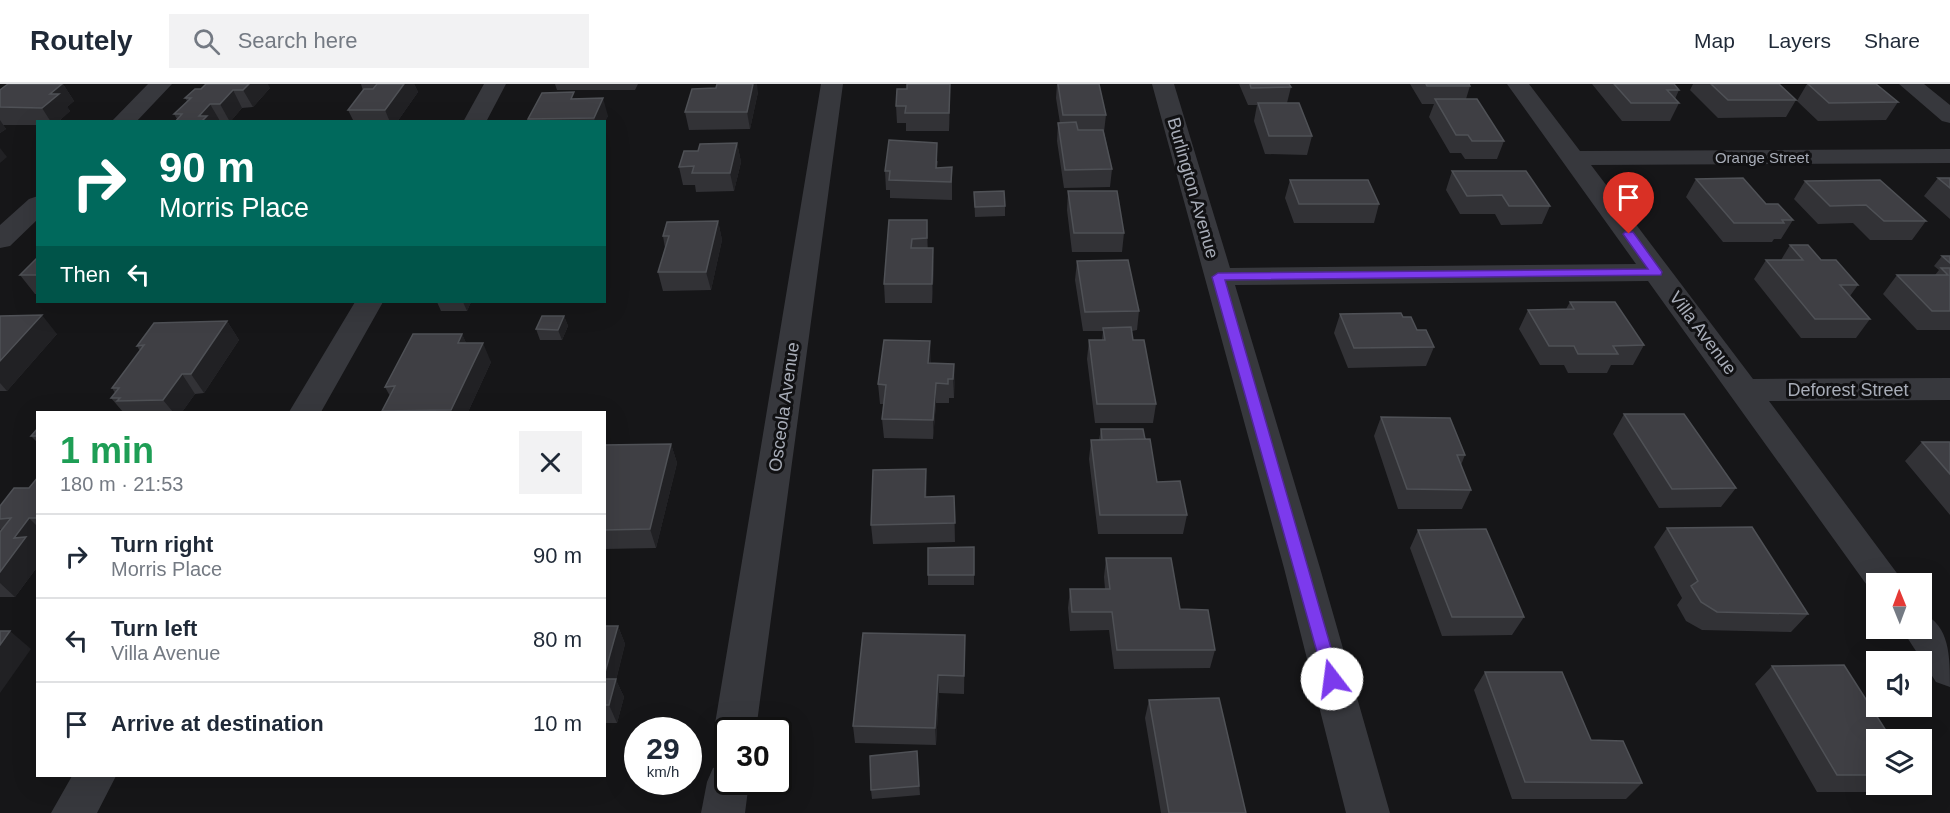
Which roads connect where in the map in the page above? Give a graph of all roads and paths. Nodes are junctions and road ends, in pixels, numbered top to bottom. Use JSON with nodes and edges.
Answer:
{"nodes":[{"id":1,"x":160,"y":84,"type":"edge"},
{"id":2,"x":495,"y":84,"type":"edge"},
{"id":3,"x":832,"y":84,"type":"edge"},
{"id":4,"x":1163,"y":84,"type":"edge"},
{"id":5,"x":1518,"y":84,"type":"edge"},
{"id":6,"x":1910,"y":84,"type":"edge"},
{"id":7,"x":1950,"y":116,"type":"edge"},
{"id":8,"x":124,"y":120,"type":"edge"},
{"id":9,"x":475,"y":120,"type":"edge"},
{"id":10,"x":1950,"y":156,"type":"edge"},
{"id":11,"x":1574,"y":159,"type":"junction"},
{"id":12,"x":36,"y":206,"type":"edge"},
{"id":13,"x":0,"y":240,"type":"edge"},
{"id":14,"x":1656,"y":272,"type":"junction"},
{"id":15,"x":1218,"y":277,"type":"junction"},
{"id":16,"x":368,"y":303,"type":"edge"},
{"id":17,"x":1950,"y":389,"type":"edge"},
{"id":18,"x":1747,"y":390,"type":"junction"},
{"id":19,"x":306,"y":411,"type":"edge"},
{"id":20,"x":1879,"y":573,"type":"edge"},
{"id":21,"x":1928,"y":639,"type":"edge"},
{"id":22,"x":1950,"y":670,"type":"edge"},
{"id":23,"x":737,"y":717,"type":"edge"},
{"id":24,"x":94,"y":777,"type":"edge"},
{"id":25,"x":726,"y":795,"type":"edge"},
{"id":26,"x":73,"y":813,"type":"edge"},
{"id":27,"x":723,"y":813,"type":"edge"},
{"id":28,"x":1368,"y":813,"type":"edge"}],
"edges":[{"from":1,"to":8,"type":"street"},
{"from":2,"to":9,"type":"street"},
{"from":3,"to":23,"type":"street","name":"Osceola Avenue"},
{"from":4,"to":15,"type":"street","name":"Burlington Avenue"},
{"from":5,"to":11,"type":"street","name":"Villa Avenue"},
{"from":6,"to":7,"type":"street"},
{"from":10,"to":11,"type":"street","name":"Orange Street"},
{"from":11,"to":14,"type":"street","name":"Villa Avenue"},
{"from":12,"to":13,"type":"street"},
{"from":14,"to":15,"type":"street"},
{"from":14,"to":18,"type":"street","name":"Villa Avenue"},
{"from":15,"to":28,"type":"street","name":"Burlington Avenue"},
{"from":16,"to":19,"type":"street"},
{"from":17,"to":18,"type":"street","name":"Deforest Street"},
{"from":18,"to":20,"type":"street","name":"Villa Avenue"},
{"from":21,"to":22,"type":"street"},
{"from":24,"to":26,"type":"street"},
{"from":25,"to":27,"type":"street"}]}
